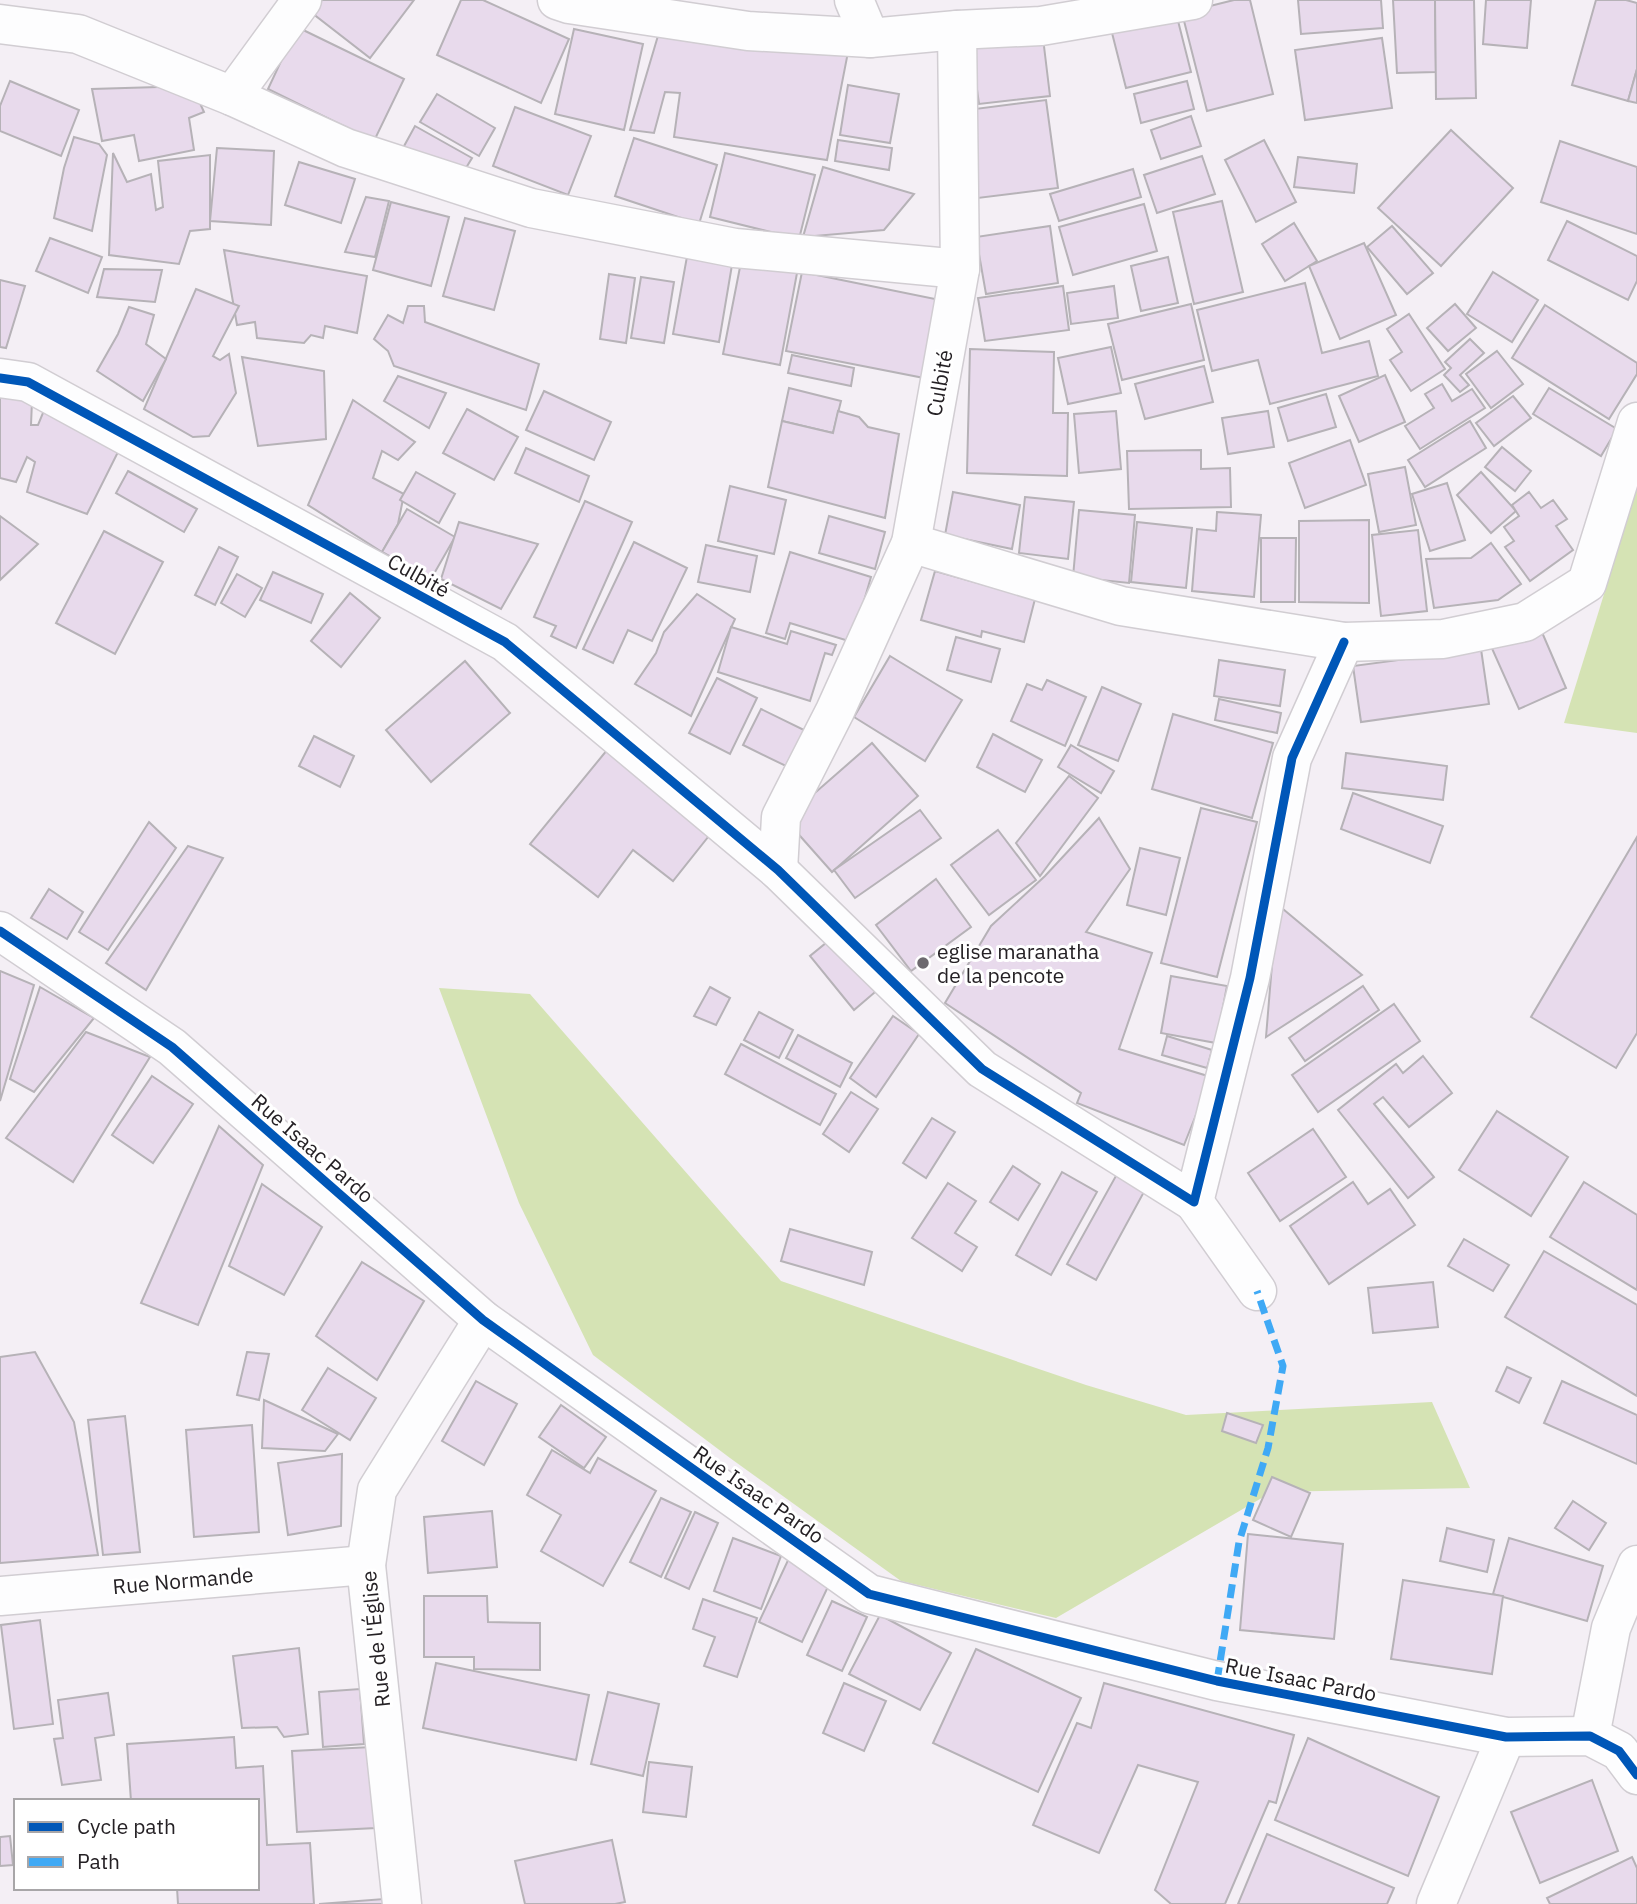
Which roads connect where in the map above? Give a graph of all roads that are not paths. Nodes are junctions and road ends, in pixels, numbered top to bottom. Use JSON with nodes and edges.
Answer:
{"nodes":[{"id":1,"x":302,"y":0,"type":"edge"},
{"id":2,"x":556,"y":0,"type":"edge"},
{"id":3,"x":854,"y":0,"type":"edge"},
{"id":4,"x":1174,"y":2,"type":"edge"},
{"id":5,"x":0,"y":24,"type":"edge"},
{"id":6,"x":957,"y":30,"type":"junction"},
{"id":7,"x":870,"y":38,"type":"junction"},
{"id":8,"x":232,"y":96,"type":"junction"},
{"id":9,"x":960,"y":269,"type":"junction"},
{"id":10,"x":0,"y":378,"type":"edge"},
{"id":11,"x":1637,"y":422,"type":"edge"},
{"id":12,"x":911,"y":543,"type":"junction"},
{"id":13,"x":1344,"y":642,"type":"junction"},
{"id":14,"x":778,"y":870,"type":"junction"},
{"id":15,"x":0,"y":931,"type":"edge"},
{"id":16,"x":1194,"y":1202,"type":"junction"},
{"id":17,"x":1257,"y":1291,"type":"dead end"},
{"id":18,"x":483,"y":1320,"type":"junction"},
{"id":19,"x":366,"y":1565,"type":"junction"},
{"id":20,"x":1637,"y":1565,"type":"edge"},
{"id":21,"x":0,"y":1596,"type":"edge"},
{"id":22,"x":1590,"y":1736,"type":"junction"},
{"id":23,"x":1506,"y":1737,"type":"junction"},
{"id":24,"x":1637,"y":1775,"type":"edge"},
{"id":25,"x":402,"y":1904,"type":"edge"},
{"id":26,"x":1436,"y":1904,"type":"edge"}],
"edges":[{"from":1,"to":8,"type":"street"},
{"from":2,"to":7,"type":"street"},
{"from":3,"to":7,"type":"street"},
{"from":4,"to":6,"type":"street"},
{"from":5,"to":8,"type":"street"},
{"from":6,"to":7,"type":"street"},
{"from":6,"to":9,"type":"street","name":"Culbité"},
{"from":8,"to":9,"type":"street"},
{"from":9,"to":12,"type":"street","name":"Culbité"},
{"from":10,"to":14,"type":"street","name":"Culbité"},
{"from":11,"to":13,"type":"street"},
{"from":12,"to":13,"type":"street"},
{"from":12,"to":14,"type":"street","name":"Culbité"},
{"from":13,"to":16,"type":"street"},
{"from":14,"to":16,"type":"street"},
{"from":15,"to":18,"type":"street","name":"Rue Isaac Pardo"},
{"from":16,"to":17,"type":"street"},
{"from":18,"to":19,"type":"street","name":"Rue de l'Église"},
{"from":18,"to":23,"type":"street","name":"Rue Isaac Pardo"},
{"from":19,"to":21,"type":"street","name":"Rue Normande"},
{"from":19,"to":25,"type":"street","name":"Rue de l'Église"},
{"from":20,"to":22,"type":"street"},
{"from":22,"to":23,"type":"street","name":"Rue Isaac Pardo"},
{"from":22,"to":24,"type":"street","name":"Rue Isaac Pardo"},
{"from":23,"to":26,"type":"street"}]}
